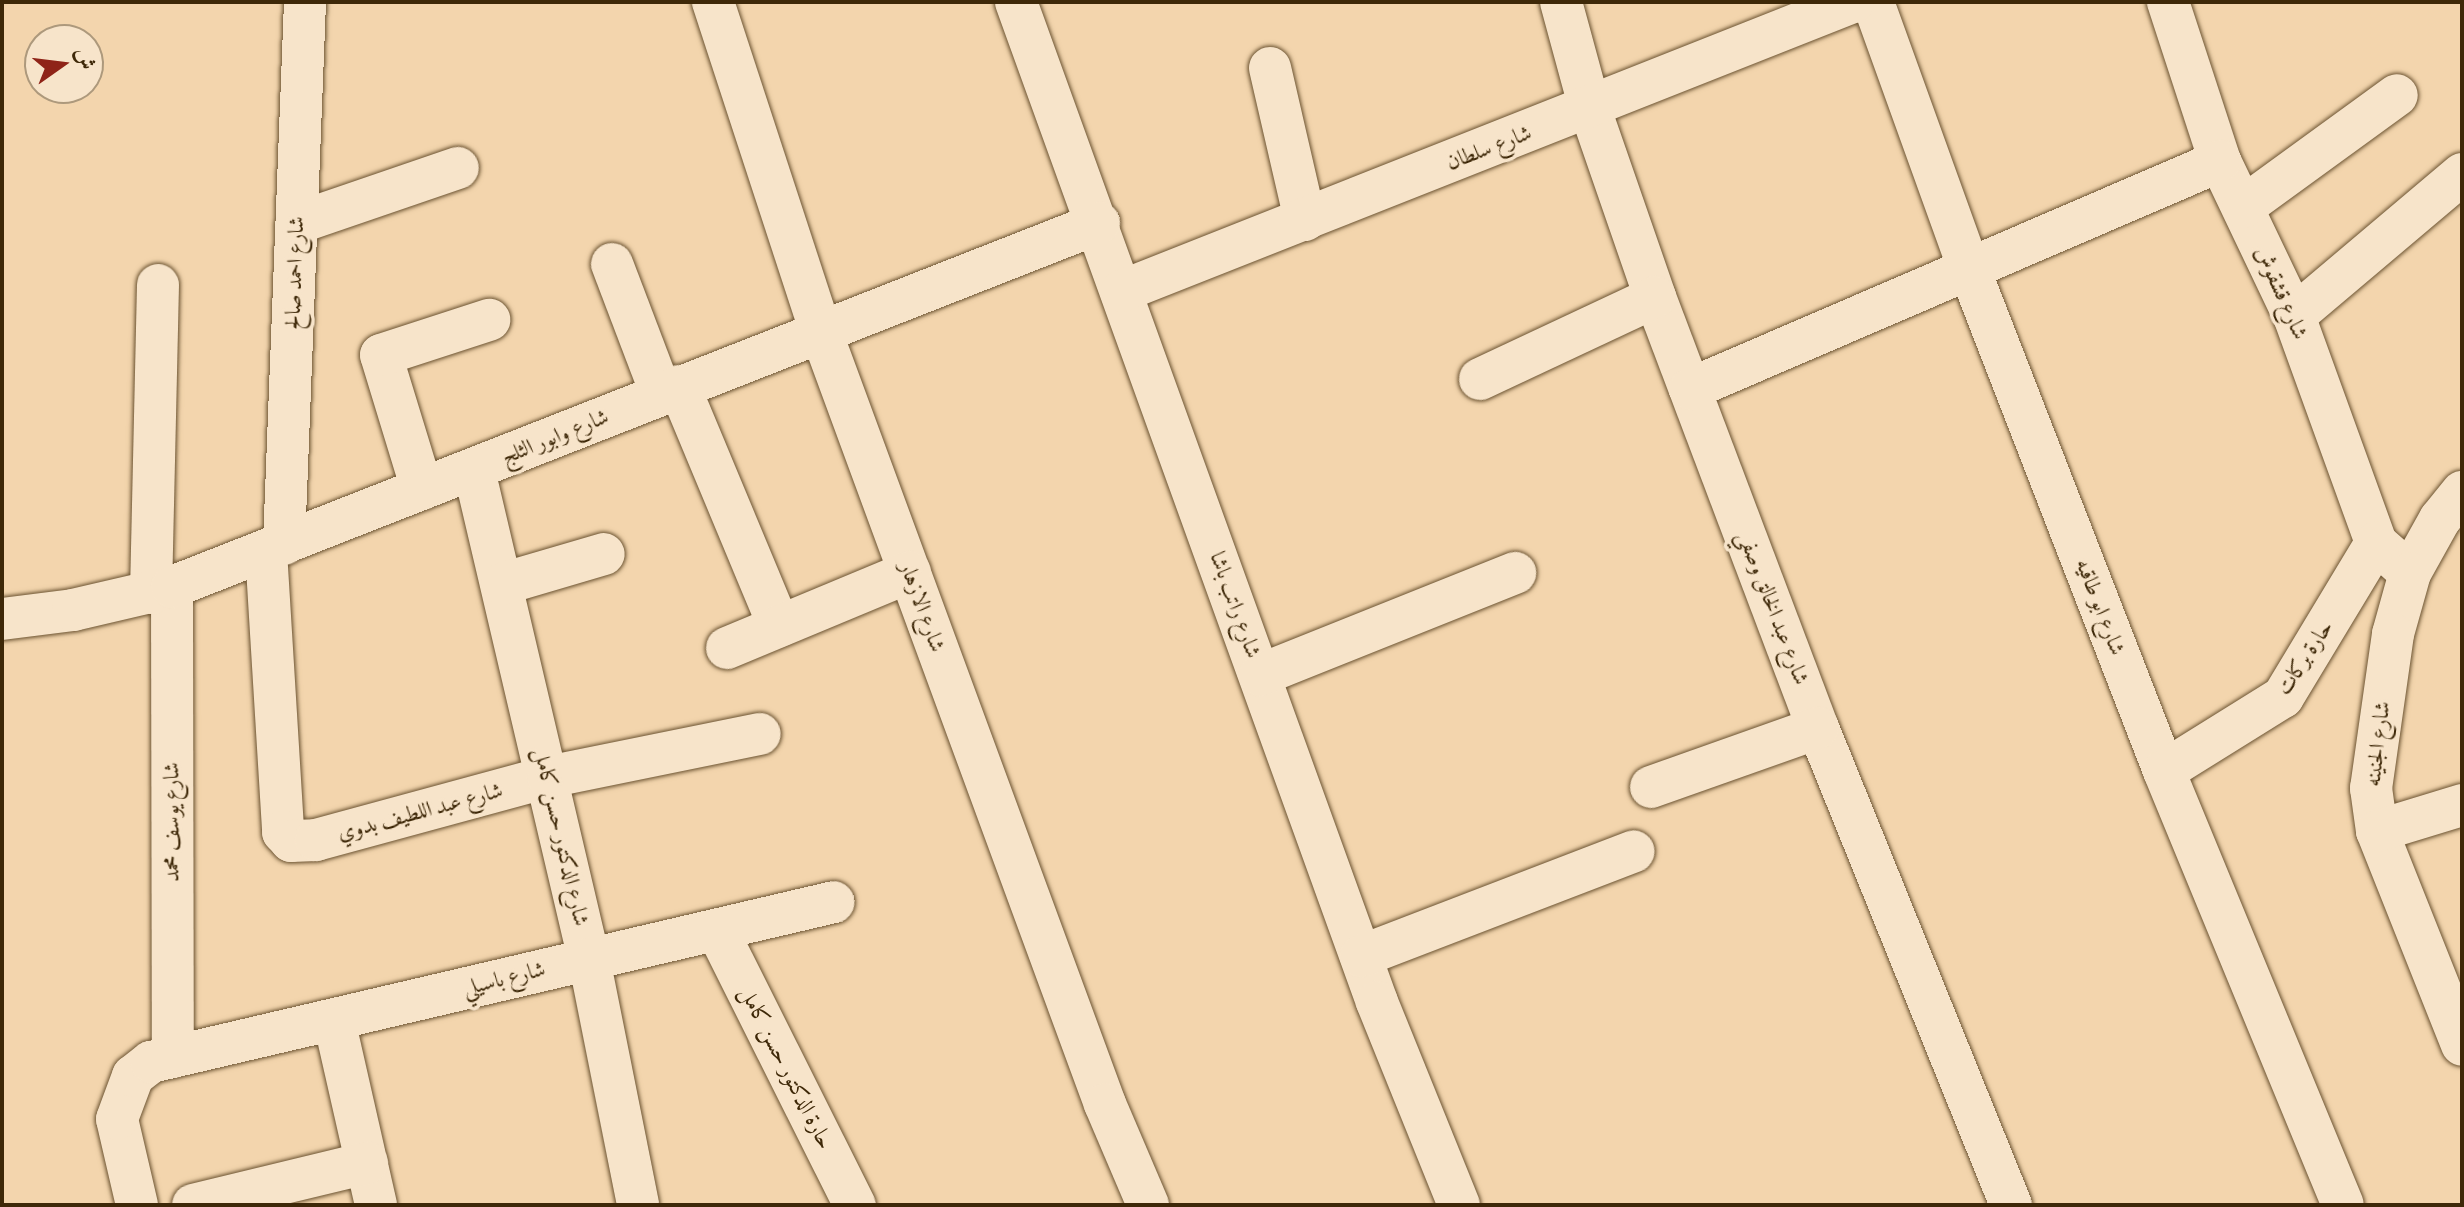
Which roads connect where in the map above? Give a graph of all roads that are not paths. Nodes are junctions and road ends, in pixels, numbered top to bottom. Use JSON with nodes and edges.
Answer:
{"nodes":[{"id":1,"x":305,"y":2,"type":"edge"},
{"id":2,"x":713,"y":2,"type":"edge"},
{"id":3,"x":1016,"y":2,"type":"edge"},
{"id":4,"x":1561,"y":2,"type":"edge"},
{"id":5,"x":1853,"y":2,"type":"edge"},
{"id":6,"x":1873,"y":2,"type":"edge"},
{"id":7,"x":2168,"y":2,"type":"edge"},
{"id":8,"x":1270,"y":68,"type":"dead end"},
{"id":9,"x":2397,"y":95,"type":"dead end"},
{"id":10,"x":1590,"y":109,"type":"junction"},
{"id":11,"x":2220,"y":161,"type":"junction"},
{"id":12,"x":458,"y":168,"type":"dead end"},
{"id":13,"x":2462,"y":174,"type":"edge"},
{"id":14,"x":2243,"y":207,"type":"junction"},
{"id":15,"x":1305,"y":220,"type":"junction"},
{"id":16,"x":297,"y":223,"type":"junction"},
{"id":17,"x":1099,"y":223,"type":"junction"},
{"id":18,"x":612,"y":264,"type":"dead end"},
{"id":19,"x":1970,"y":271,"type":"junction"},
{"id":20,"x":158,"y":285,"type":"dead end"},
{"id":21,"x":1122,"y":291,"type":"junction"},
{"id":22,"x":1655,"y":297,"type":"junction"},
{"id":23,"x":2294,"y":316,"type":"junction"},
{"id":24,"x":489,"y":320,"type":"dead end"},
{"id":25,"x":820,"y":329,"type":"junction"},
{"id":26,"x":1480,"y":379,"type":"dead end"},
{"id":27,"x":1690,"y":389,"type":"junction"},
{"id":28,"x":670,"y":390,"type":"junction"},
{"id":29,"x":474,"y":470,"type":"junction"},
{"id":30,"x":422,"y":489,"type":"junction"},
{"id":31,"x":2462,"y":492,"type":"edge"},
{"id":32,"x":2376,"y":543,"type":"junction"},
{"id":33,"x":275,"y":547,"type":"junction"},
{"id":34,"x":604,"y":554,"type":"dead end"},
{"id":35,"x":910,"y":572,"type":"junction"},
{"id":36,"x":1515,"y":573,"type":"dead end"},
{"id":37,"x":2410,"y":573,"type":"junction"},
{"id":38,"x":502,"y":584,"type":"junction"},
{"id":39,"x":161,"y":590,"type":"junction"},
{"id":40,"x":2,"y":619,"type":"edge"},
{"id":41,"x":779,"y":626,"type":"junction"},
{"id":42,"x":727,"y":648,"type":"dead end"},
{"id":43,"x":1260,"y":675,"type":"junction"},
{"id":44,"x":1818,"y":728,"type":"junction"},
{"id":45,"x":760,"y":734,"type":"dead end"},
{"id":46,"x":2164,"y":771,"type":"junction"},
{"id":47,"x":548,"y":777,"type":"junction"},
{"id":48,"x":1651,"y":787,"type":"dead end"},
{"id":49,"x":2462,"y":805,"type":"edge"},
{"id":50,"x":282,"y":821,"type":"joint"},
{"id":51,"x":2377,"y":831,"type":"junction"},
{"id":52,"x":1634,"y":851,"type":"dead end"},
{"id":53,"x":834,"y":902,"type":"dead end"},
{"id":54,"x":717,"y":930,"type":"junction"},
{"id":55,"x":1361,"y":956,"type":"junction"},
{"id":56,"x":589,"y":959,"type":"junction"},
{"id":57,"x":334,"y":1020,"type":"junction"},
{"id":58,"x":2462,"y":1045,"type":"edge"},
{"id":59,"x":173,"y":1057,"type":"junction"},
{"id":60,"x":367,"y":1163,"type":"junction"},
{"id":61,"x":137,"y":1205,"type":"edge"},
{"id":62,"x":193,"y":1205,"type":"edge"},
{"id":63,"x":376,"y":1205,"type":"edge"},
{"id":64,"x":638,"y":1205,"type":"edge"},
{"id":65,"x":855,"y":1205,"type":"edge"},
{"id":66,"x":1148,"y":1205,"type":"edge"},
{"id":67,"x":1459,"y":1205,"type":"edge"},
{"id":68,"x":2011,"y":1205,"type":"edge"},
{"id":69,"x":2343,"y":1205,"type":"edge"}],
"edges":[{"from":1,"to":16,"type":"street","name":"شارع احمد صالح"},
{"from":2,"to":25,"type":"street","name":"شارع الازهار"},
{"from":3,"to":17,"type":"street","name":"شارع راتب باشا"},
{"from":4,"to":10,"type":"street","name":"شارع عبد الخالق وصفي"},
{"from":5,"to":10,"type":"street","name":"شارع سلطان"},
{"from":6,"to":19,"type":"street","name":"شارع ابو طاقيه"},
{"from":7,"to":11,"type":"street","name":"شارع قشقوش"},
{"from":8,"to":15,"type":"street"},
{"from":9,"to":14,"type":"street"},
{"from":10,"to":15,"type":"street","name":"شارع سلطان"},
{"from":10,"to":22,"type":"street","name":"شارع عبد الخالق وصفي"},
{"from":11,"to":14,"type":"street","name":"شارع قشقوش"},
{"from":11,"to":19,"type":"street"},
{"from":12,"to":16,"type":"street"},
{"from":13,"to":23,"type":"street"},
{"from":14,"to":23,"type":"street","name":"شارع قشقوش"},
{"from":15,"to":21,"type":"street","name":"شارع سلطان"},
{"from":16,"to":33,"type":"street","name":"شارع احمد صالح"},
{"from":17,"to":21,"type":"street","name":"شارع راتب باشا"},
{"from":17,"to":25,"type":"street","name":"شارع وابور الثلج"},
{"from":18,"to":28,"type":"street"},
{"from":19,"to":27,"type":"street"},
{"from":19,"to":46,"type":"street","name":"شارع ابو طاقيه"},
{"from":20,"to":39,"type":"street","name":"شارع يوسف محمد"},
{"from":21,"to":43,"type":"street","name":"شارع راتب باشا"},
{"from":22,"to":26,"type":"street"},
{"from":22,"to":27,"type":"street","name":"شارع عبد الخالق وصفي"},
{"from":23,"to":32,"type":"street","name":"شارع قشقوش"},
{"from":24,"to":30,"type":"street"},
{"from":25,"to":28,"type":"street","name":"شارع وابور الثلج"},
{"from":25,"to":35,"type":"street","name":"شارع الازهار"},
{"from":27,"to":44,"type":"street","name":"شارع عبد الخالق وصفي"},
{"from":28,"to":29,"type":"street","name":"شارع وابور الثلج"},
{"from":28,"to":41,"type":"street"},
{"from":29,"to":30,"type":"street","name":"شارع وابور الثلج"},
{"from":29,"to":38,"type":"street","name":"شارع الدكتور حسن كامل"},
{"from":30,"to":33,"type":"street","name":"شارع وابور الثلج"},
{"from":31,"to":37,"type":"street","name":"شارع الجنينه"},
{"from":32,"to":37,"type":"street","name":"شارع قشقوش"},
{"from":32,"to":46,"type":"street","name":"حارة بركات"},
{"from":33,"to":39,"type":"street","name":"شارع وابور الثلج"},
{"from":33,"to":50,"type":"street","name":"شارع احمد صالح"},
{"from":34,"to":38,"type":"street"},
{"from":35,"to":41,"type":"street"},
{"from":35,"to":66,"type":"street","name":"شارع الازهار"},
{"from":36,"to":43,"type":"street"},
{"from":37,"to":51,"type":"street","name":"شارع الجنينه"},
{"from":38,"to":47,"type":"street","name":"شارع الدكتور حسن كامل"},
{"from":39,"to":40,"type":"street","name":"شارع وابور الثلج"},
{"from":39,"to":59,"type":"street","name":"شارع يوسف محمد"},
{"from":41,"to":42,"type":"street"},
{"from":43,"to":55,"type":"street","name":"شارع راتب باشا"},
{"from":44,"to":48,"type":"street"},
{"from":44,"to":68,"type":"street","name":"شارع عبد الخالق وصفي"},
{"from":45,"to":47,"type":"street","name":"شارع عبد اللطيف بدوي"},
{"from":46,"to":69,"type":"street","name":"شارع ابو طاقيه"},
{"from":47,"to":50,"type":"street","name":"شارع عبد اللطيف بدوي"},
{"from":47,"to":56,"type":"street","name":"شارع الدكتور حسن كامل"},
{"from":49,"to":51,"type":"street"},
{"from":51,"to":58,"type":"street","name":"شارع الجنينه"},
{"from":52,"to":55,"type":"street"},
{"from":53,"to":54,"type":"street","name":"شارع باسيلي"},
{"from":54,"to":56,"type":"street","name":"شارع باسيلي"},
{"from":54,"to":65,"type":"street","name":"حارة الدكتور حسن كامل"},
{"from":55,"to":67,"type":"street","name":"شارع راتب باشا"},
{"from":56,"to":57,"type":"street","name":"شارع باسيلي"},
{"from":56,"to":64,"type":"street","name":"شارع الدكتور حسن كامل"},
{"from":57,"to":59,"type":"street","name":"شارع باسيلي"},
{"from":57,"to":60,"type":"street"},
{"from":59,"to":61,"type":"street","name":"شارع باسيلي"},
{"from":60,"to":62,"type":"street"},
{"from":60,"to":63,"type":"street"}]}
